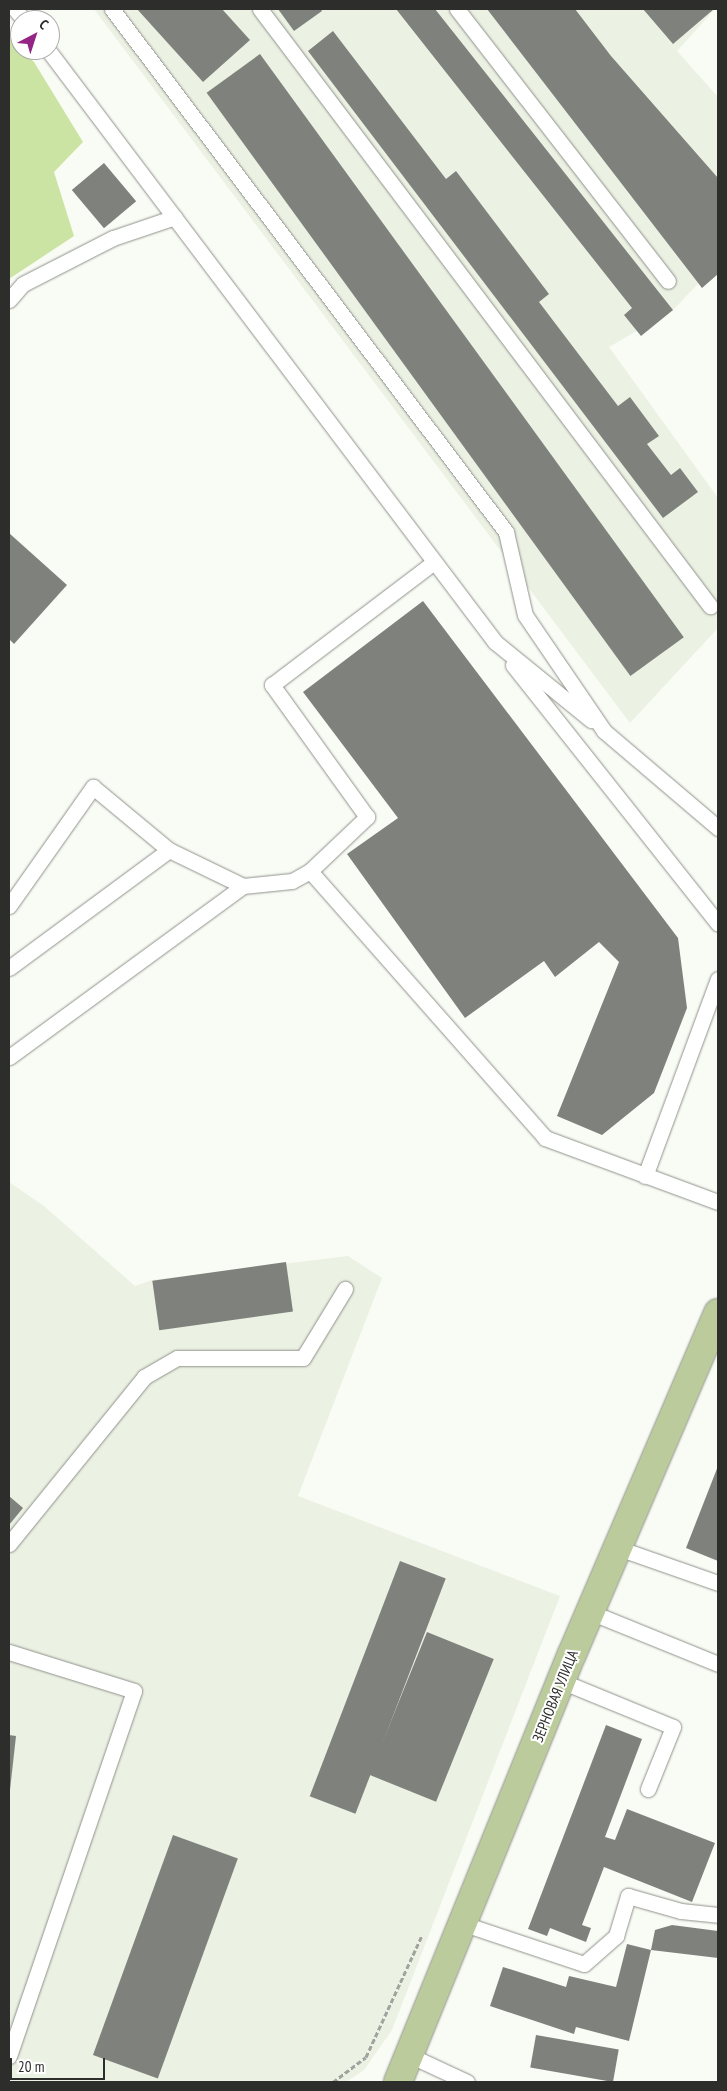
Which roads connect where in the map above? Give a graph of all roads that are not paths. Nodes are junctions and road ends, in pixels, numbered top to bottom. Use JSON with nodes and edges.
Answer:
{"nodes":[{"id":1,"x":112,"y":9,"type":"edge"},
{"id":2,"x":260,"y":9,"type":"edge"},
{"id":3,"x":457,"y":9,"type":"edge"},
{"id":4,"x":56,"y":60,"type":"edge"},
{"id":5,"x":175,"y":217,"type":"junction"},
{"id":6,"x":668,"y":281,"type":"dead end"},
{"id":7,"x":9,"y":300,"type":"edge"},
{"id":8,"x":433,"y":563,"type":"junction"},
{"id":9,"x":710,"y":606,"type":"dead end"},
{"id":10,"x":495,"y":642,"type":"junction"},
{"id":11,"x":604,"y":731,"type":"junction"},
{"id":12,"x":718,"y":828,"type":"edge"},
{"id":13,"x":170,"y":850,"type":"junction"},
{"id":14,"x":310,"y":871,"type":"junction"},
{"id":15,"x":243,"y":886,"type":"junction"},
{"id":16,"x":9,"y":906,"type":"edge"},
{"id":17,"x":718,"y":924,"type":"edge"},
{"id":18,"x":9,"y":968,"type":"edge"},
{"id":19,"x":718,"y":979,"type":"edge"},
{"id":20,"x":9,"y":1057,"type":"edge"},
{"id":21,"x":645,"y":1176,"type":"junction"},
{"id":22,"x":718,"y":1202,"type":"edge"},
{"id":23,"x":345,"y":1289,"type":"dead end"},
{"id":24,"x":718,"y":1313,"type":"edge"},
{"id":25,"x":9,"y":1544,"type":"edge"},
{"id":26,"x":618,"y":1548,"type":"junction"},
{"id":27,"x":718,"y":1583,"type":"edge"},
{"id":28,"x":590,"y":1612,"type":"junction"},
{"id":29,"x":9,"y":1652,"type":"edge"},
{"id":30,"x":718,"y":1664,"type":"edge"},
{"id":31,"x":562,"y":1681,"type":"junction"},
{"id":32,"x":648,"y":1789,"type":"dead end"},
{"id":33,"x":718,"y":1915,"type":"edge"},
{"id":34,"x":464,"y":1924,"type":"junction"},
{"id":35,"x":409,"y":2054,"type":"junction"},
{"id":36,"x":9,"y":2056,"type":"edge"},
{"id":37,"x":398,"y":2082,"type":"edge"},
{"id":38,"x":467,"y":2082,"type":"edge"}],
"edges":[{"from":1,"to":11,"type":"lane"},
{"from":2,"to":9,"type":"lane"},
{"from":3,"to":6,"type":"lane"},
{"from":4,"to":5,"type":"lane"},
{"from":5,"to":7,"type":"lane"},
{"from":5,"to":8,"type":"lane"},
{"from":8,"to":10,"type":"lane"},
{"from":8,"to":14,"type":"lane"},
{"from":10,"to":11,"type":"lane"},
{"from":10,"to":17,"type":"lane"},
{"from":11,"to":12,"type":"lane"},
{"from":13,"to":15,"type":"lane"},
{"from":13,"to":16,"type":"lane"},
{"from":13,"to":18,"type":"lane"},
{"from":14,"to":15,"type":"lane"},
{"from":14,"to":21,"type":"lane"},
{"from":15,"to":20,"type":"lane"},
{"from":19,"to":21,"type":"lane"},
{"from":21,"to":22,"type":"lane"},
{"from":23,"to":25,"type":"lane"},
{"from":24,"to":26,"type":"main road","name":"ЗЕРНОВАЯ УЛИЦА"},
{"from":26,"to":27,"type":"lane"},
{"from":26,"to":28,"type":"main road","name":"ЗЕРНОВАЯ УЛИЦА"},
{"from":28,"to":30,"type":"lane"},
{"from":28,"to":31,"type":"main road","name":"ЗЕРНОВАЯ УЛИЦА"},
{"from":29,"to":36,"type":"lane"},
{"from":31,"to":32,"type":"lane"},
{"from":31,"to":34,"type":"main road","name":"ЗЕРНОВАЯ УЛИЦА"},
{"from":33,"to":34,"type":"lane"},
{"from":34,"to":35,"type":"main road","name":"ЗЕРНОВАЯ УЛИЦА"},
{"from":35,"to":37,"type":"main road","name":"ЗЕРНОВАЯ УЛИЦА"},
{"from":35,"to":38,"type":"lane"}]}
